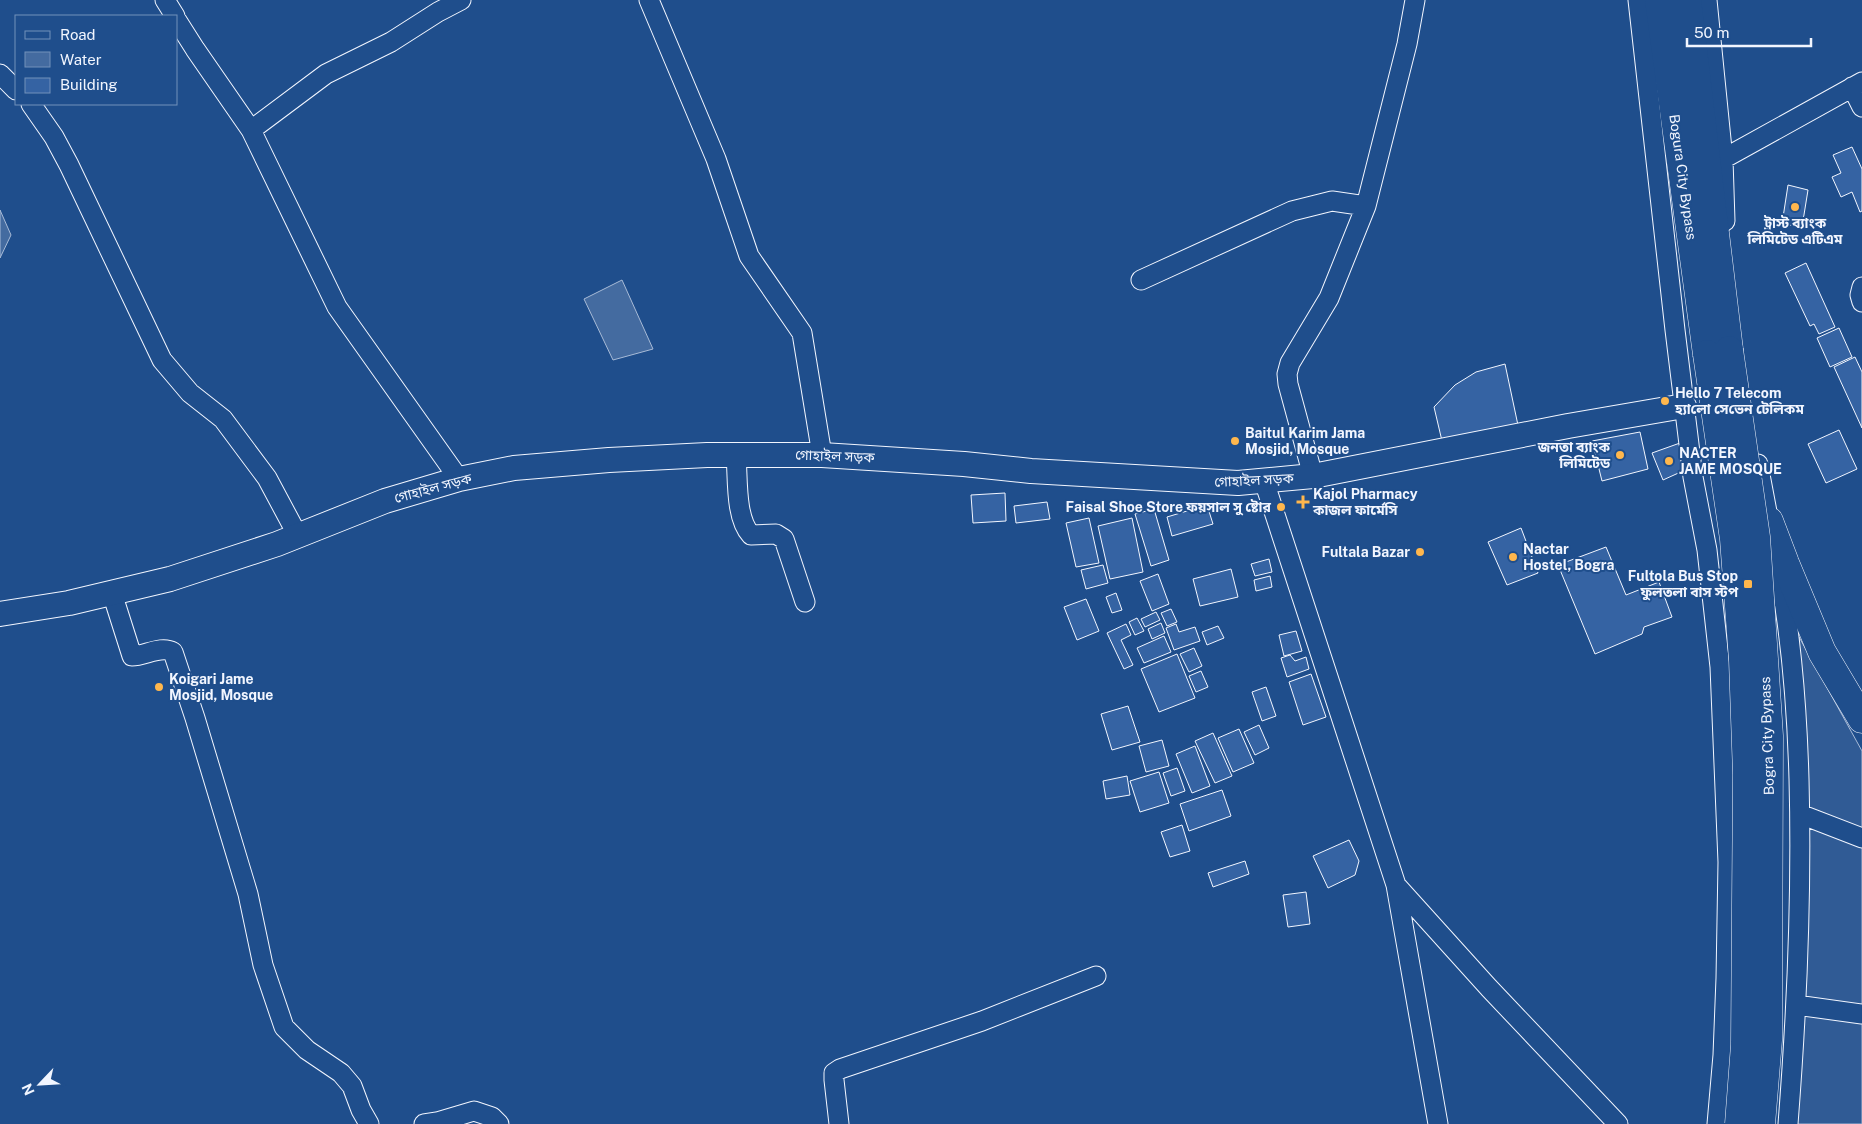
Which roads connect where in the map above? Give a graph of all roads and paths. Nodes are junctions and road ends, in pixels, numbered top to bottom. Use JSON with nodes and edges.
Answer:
{"nodes":[{"id":1,"x":165,"y":0,"type":"edge"},
{"id":2,"x":461,"y":0,"type":"edge"},
{"id":3,"x":649,"y":0,"type":"edge"},
{"id":4,"x":1415,"y":0,"type":"edge"},
{"id":5,"x":1638,"y":0,"type":"edge"},
{"id":6,"x":1659,"y":0,"type":"edge"},
{"id":7,"x":1687,"y":0,"type":"edge"},
{"id":8,"x":1707,"y":0,"type":"edge"},
{"id":9,"x":174,"y":15,"type":"edge"},
{"id":10,"x":178,"y":21,"type":"edge"},
{"id":11,"x":0,"y":74,"type":"edge"},
{"id":12,"x":1857,"y":85,"type":"edge"},
{"id":13,"x":15,"y":89,"type":"edge"},
{"id":14,"x":32,"y":105,"type":"edge"},
{"id":15,"x":1862,"y":107,"type":"edge"},
{"id":16,"x":251,"y":130,"type":"junction"},
{"id":17,"x":1724,"y":159,"type":"junction"},
{"id":18,"x":1366,"y":206,"type":"junction"},
{"id":19,"x":1141,"y":280,"type":"dead end"},
{"id":20,"x":1862,"y":287,"type":"edge"},
{"id":21,"x":1862,"y":302,"type":"edge"},
{"id":22,"x":1718,"y":352,"type":"junction"},
{"id":23,"x":1684,"y":406,"type":"junction"},
{"id":24,"x":736,"y":455,"type":"junction"},
{"id":25,"x":822,"y":455,"type":"junction"},
{"id":26,"x":1313,"y":476,"type":"junction"},
{"id":27,"x":459,"y":479,"type":"junction"},
{"id":28,"x":1264,"y":481,"type":"junction"},
{"id":29,"x":1769,"y":521,"type":"junction"},
{"id":30,"x":298,"y":536,"type":"junction"},
{"id":31,"x":112,"y":593,"type":"junction"},
{"id":32,"x":806,"y":602,"type":"dead end"},
{"id":33,"x":0,"y":614,"type":"edge"},
{"id":34,"x":1862,"y":719,"type":"edge"},
{"id":35,"x":1800,"y":814,"type":"junction"},
{"id":36,"x":1862,"y":838,"type":"edge"},
{"id":37,"x":1800,"y":846,"type":"junction"},
{"id":38,"x":1727,"y":848,"type":"junction"},
{"id":39,"x":1396,"y":885,"type":"junction"},
{"id":40,"x":1096,"y":976,"type":"dead end"},
{"id":41,"x":1796,"y":1005,"type":"junction"},
{"id":42,"x":1862,"y":1014,"type":"edge"},
{"id":43,"x":369,"y":1124,"type":"edge"},
{"id":44,"x":424,"y":1124,"type":"edge"},
{"id":45,"x":498,"y":1124,"type":"edge"},
{"id":46,"x":839,"y":1124,"type":"edge"},
{"id":47,"x":1438,"y":1124,"type":"edge"},
{"id":48,"x":1618,"y":1124,"type":"edge"},
{"id":49,"x":1717,"y":1124,"type":"edge"},
{"id":50,"x":1738,"y":1124,"type":"edge"},
{"id":51,"x":1761,"y":1124,"type":"edge"},
{"id":52,"x":1788,"y":1124,"type":"edge"}],
"edges":[{"from":1,"to":9,"type":"street"},
{"from":2,"to":16,"type":"street"},
{"from":3,"to":25,"type":"street"},
{"from":4,"to":18,"type":"street"},
{"from":5,"to":23,"type":"street"},
{"from":6,"to":22,"type":"highway","name":"Bogura City Bypass"},
{"from":7,"to":22,"type":"highway","name":"Bogura City Bypass"},
{"from":8,"to":17,"type":"street"},
{"from":10,"to":16,"type":"street"},
{"from":11,"to":13,"type":"street"},
{"from":12,"to":15,"type":"street"},
{"from":12,"to":17,"type":"street"},
{"from":14,"to":30,"type":"street"},
{"from":16,"to":27,"type":"street"},
{"from":17,"to":29,"type":"street"},
{"from":18,"to":19,"type":"street"},
{"from":18,"to":26,"type":"street"},
{"from":20,"to":21,"type":"street"},
{"from":22,"to":50,"type":"highway","name":"Bogra City Bypass","bridge":true},
{"from":22,"to":51,"type":"highway","name":"Bogra City Bypass","bridge":true},
{"from":23,"to":26,"type":"main road","name":"গোহাইল সড়ক"},
{"from":23,"to":38,"type":"street"},
{"from":24,"to":25,"type":"main road","name":"গোহাইল সড়ক"},
{"from":24,"to":27,"type":"main road","name":"গোহাইল সড়ক"},
{"from":24,"to":32,"type":"street"},
{"from":25,"to":28,"type":"main road","name":"গোহাইল সড়ক"},
{"from":26,"to":28,"type":"main road","name":"গোহাইল সড়ক"},
{"from":27,"to":30,"type":"main road","name":"গোহাইল সড়ক"},
{"from":28,"to":39,"type":"street"},
{"from":29,"to":34,"type":"highway"},
{"from":29,"to":35,"type":"street"},
{"from":30,"to":31,"type":"main road","name":"গোহাইল সড়ক"},
{"from":31,"to":33,"type":"main road","name":"গোহাইল সড়ক"},
{"from":31,"to":43,"type":"street"},
{"from":35,"to":36,"type":"street"},
{"from":35,"to":37,"type":"street"},
{"from":37,"to":38,"type":"street"},
{"from":37,"to":41,"type":"street"},
{"from":38,"to":49,"type":"street"},
{"from":39,"to":47,"type":"street"},
{"from":39,"to":48,"type":"street"},
{"from":40,"to":46,"type":"street"},
{"from":41,"to":42,"type":"street"},
{"from":41,"to":52,"type":"street"},
{"from":44,"to":45,"type":"street"}]}
